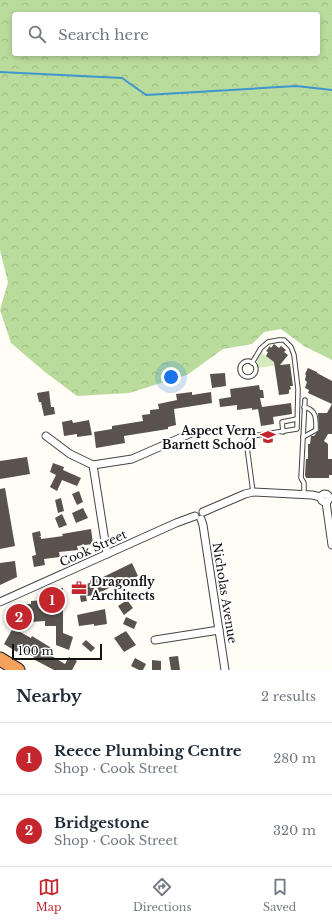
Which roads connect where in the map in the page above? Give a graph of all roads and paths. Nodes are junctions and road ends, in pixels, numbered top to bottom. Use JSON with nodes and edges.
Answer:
{"nodes":[{"id":1,"x":252,"y":363,"type":"junction"},
{"id":2,"x":305,"y":400,"type":"dead end"},
{"id":3,"x":304,"y":407,"type":"junction"},
{"id":4,"x":297,"y":419,"type":"junction"},
{"id":5,"x":196,"y":431,"type":"dead end"},
{"id":6,"x":283,"y":432,"type":"junction"},
{"id":7,"x":46,"y":436,"type":"dead end"},
{"id":8,"x":303,"y":437,"type":"junction"},
{"id":9,"x":93,"y":465,"type":"junction"},
{"id":10,"x":253,"y":492,"type":"junction"},
{"id":11,"x":304,"y":495,"type":"junction"},
{"id":12,"x":327,"y":498,"type":"edge"},
{"id":13,"x":200,"y":516,"type":"junction"},
{"id":14,"x":332,"y":545,"type":"edge"},
{"id":15,"x":107,"y":554,"type":"junction"},
{"id":16,"x":0,"y":602,"type":"edge"},
{"id":17,"x":219,"y":630,"type":"junction"},
{"id":18,"x":155,"y":640,"type":"dead end"},
{"id":19,"x":0,"y":659,"type":"edge"},
{"id":20,"x":18,"y":670,"type":"edge"},
{"id":21,"x":225,"y":670,"type":"edge"}],
"edges":[{"from":1,"to":1,"type":"lane"},
{"from":1,"to":4,"type":"lane"},
{"from":2,"to":3,"type":"lane"},
{"from":3,"to":8,"type":"lane"},
{"from":3,"to":8,"type":"lane"},
{"from":4,"to":6,"type":"lane"},
{"from":4,"to":6,"type":"lane"},
{"from":5,"to":9,"type":"street"},
{"from":6,"to":10,"type":"lane"},
{"from":7,"to":9,"type":"street"},
{"from":8,"to":11,"type":"lane"},
{"from":9,"to":15,"type":"street"},
{"from":10,"to":11,"type":"street","name":"Cook Street"},
{"from":10,"to":13,"type":"street","name":"Cook Street"},
{"from":11,"to":12,"type":"street","name":"Cook Street"},
{"from":12,"to":14,"type":"street"},
{"from":13,"to":15,"type":"street","name":"Cook Street"},
{"from":13,"to":17,"type":"street","name":"Nicholas Avenue"},
{"from":15,"to":16,"type":"street","name":"Cook Street"},
{"from":17,"to":18,"type":"street"},
{"from":17,"to":21,"type":"street","name":"Nicholas Avenue"},
{"from":19,"to":20,"type":"highway"}]}
